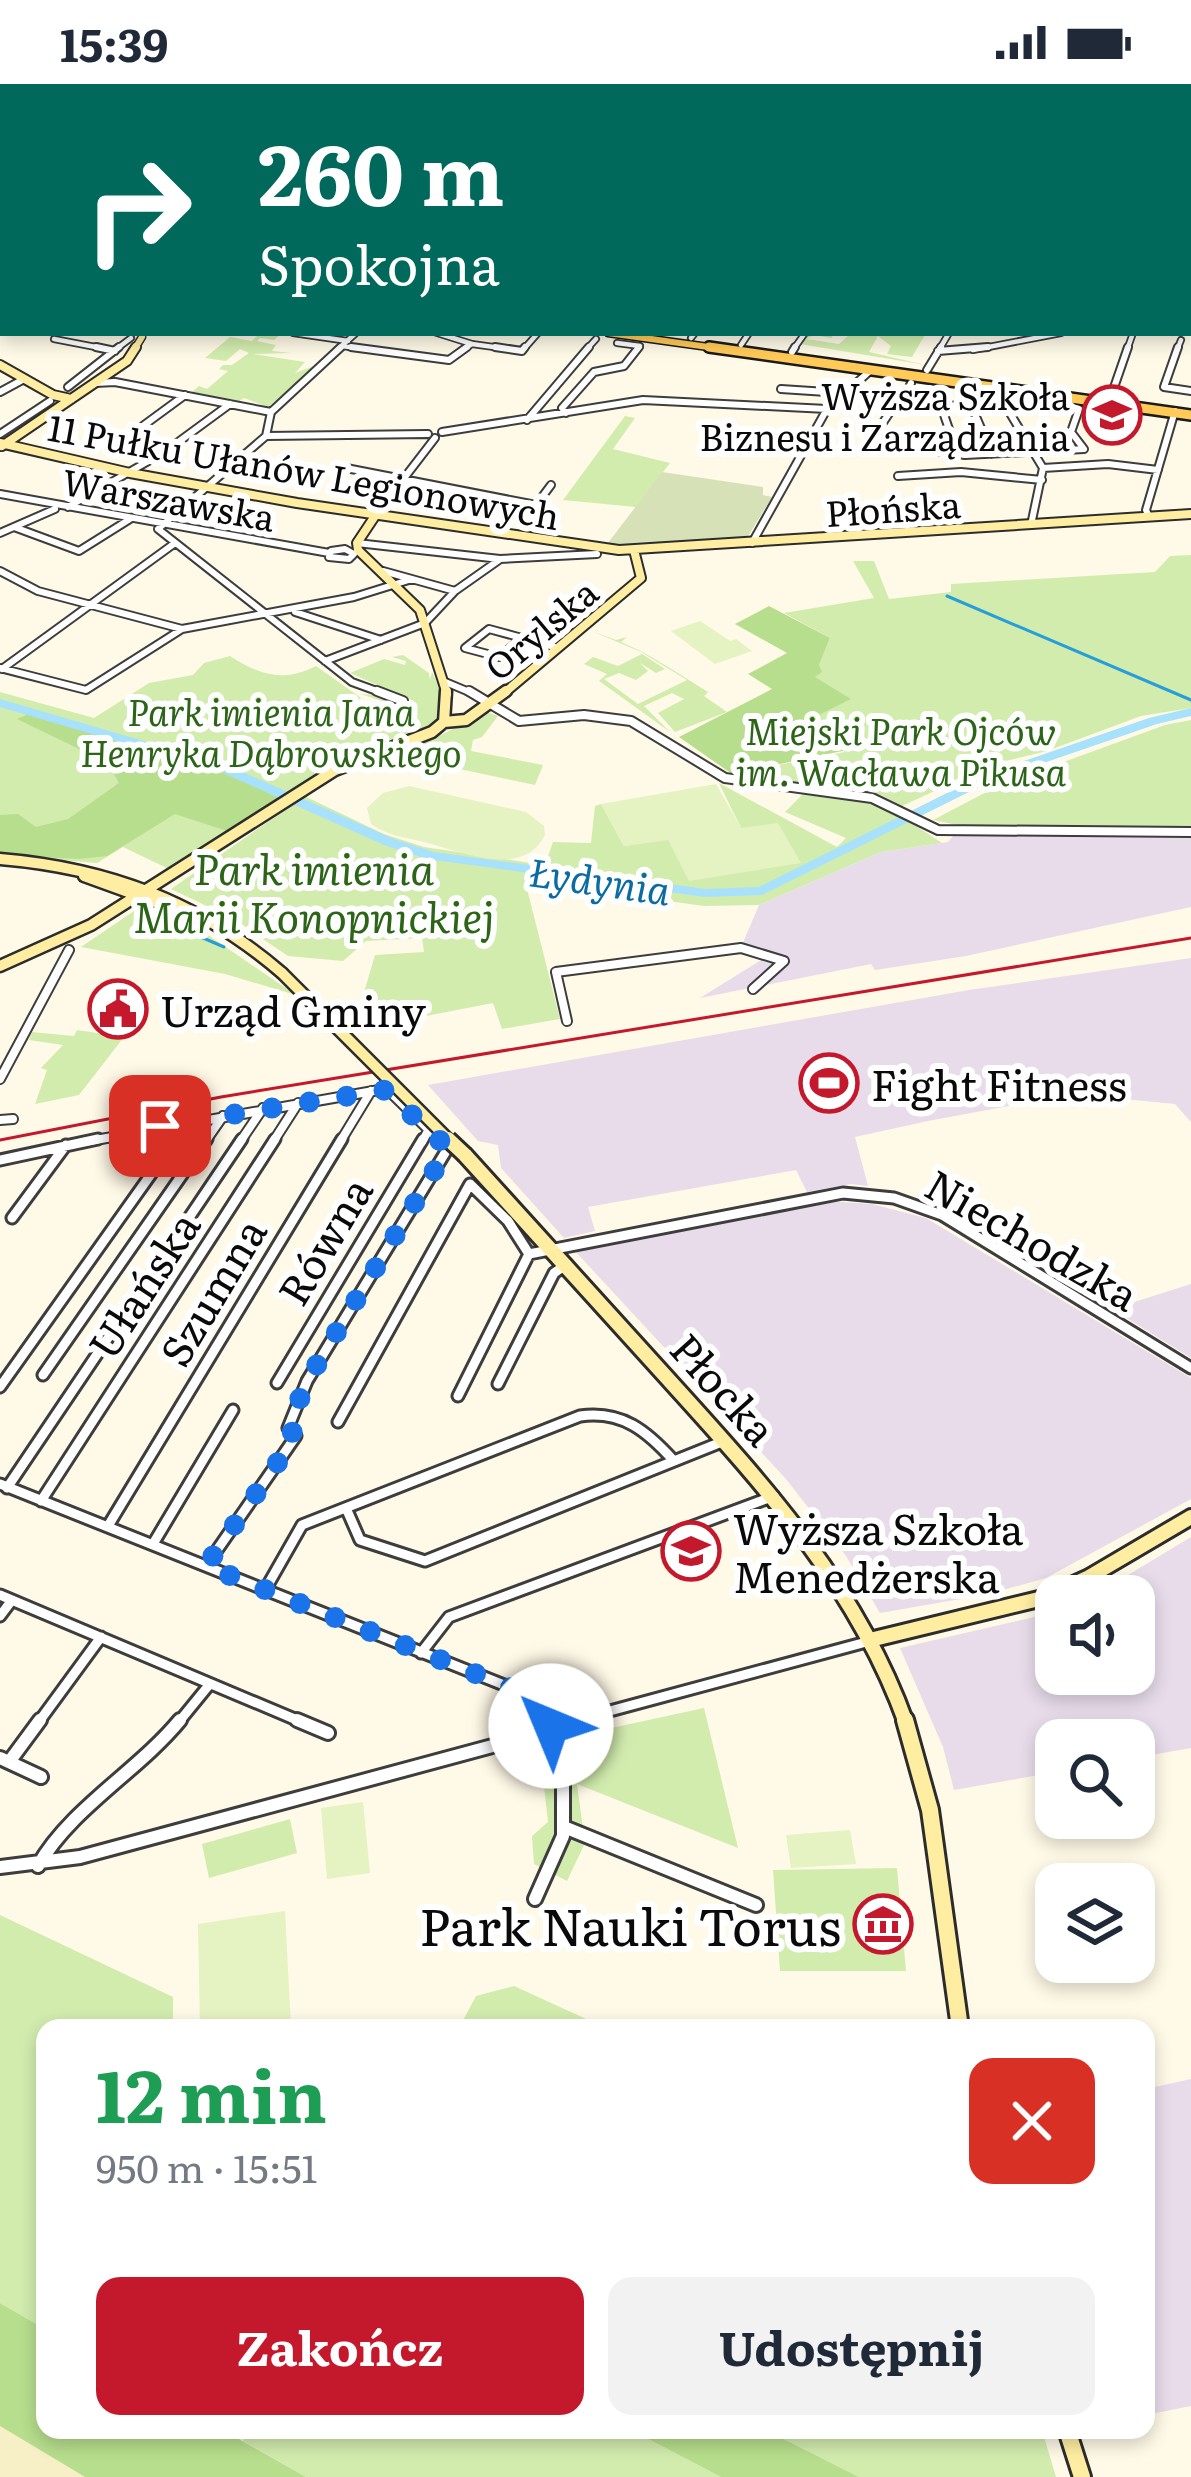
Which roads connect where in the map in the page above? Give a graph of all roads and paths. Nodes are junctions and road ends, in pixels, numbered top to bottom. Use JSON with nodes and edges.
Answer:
{"nodes":[{"id":1,"x":142,"y":336,"type":"edge"},
{"id":2,"x":142,"y":336,"type":"edge"},
{"id":3,"x":307,"y":336,"type":"edge"},
{"id":4,"x":353,"y":336,"type":"edge"},
{"id":5,"x":447,"y":336,"type":"edge"},
{"id":6,"x":535,"y":336,"type":"edge"},
{"id":7,"x":636,"y":336,"type":"edge"},
{"id":8,"x":698,"y":336,"type":"edge"},
{"id":9,"x":747,"y":336,"type":"edge"},
{"id":10,"x":803,"y":336,"type":"edge"},
{"id":11,"x":947,"y":336,"type":"edge"},
{"id":12,"x":1046,"y":336,"type":"edge"},
{"id":13,"x":1131,"y":336,"type":"edge"},
{"id":14,"x":131,"y":338,"type":"dead end"},
{"id":15,"x":596,"y":339,"type":"dead end"},
{"id":16,"x":53,"y":340,"type":"dead end"},
{"id":17,"x":1181,"y":340,"type":"dead end"},
{"id":18,"x":617,"y":343,"type":"dead end"},
{"id":19,"x":345,"y":344,"type":"junction"},
{"id":20,"x":472,"y":344,"type":"junction"},
{"id":21,"x":741,"y":345,"type":"junction"},
{"id":22,"x":938,"y":350,"type":"junction"},
{"id":23,"x":115,"y":351,"type":"junction"},
{"id":24,"x":792,"y":352,"type":"junction"},
{"id":25,"x":829,"y":360,"type":"junction"},
{"id":26,"x":0,"y":365,"type":"edge"},
{"id":27,"x":871,"y":370,"type":"junction"},
{"id":28,"x":928,"y":370,"type":"junction"},
{"id":29,"x":106,"y":375,"type":"junction"},
{"id":30,"x":83,"y":376,"type":"junction"},
{"id":31,"x":24,"y":379,"type":"junction"},
{"id":32,"x":95,"y":381,"type":"junction"},
{"id":33,"x":115,"y":382,"type":"junction"},
{"id":34,"x":911,"y":383,"type":"dead end"},
{"id":35,"x":82,"y":387,"type":"junction"},
{"id":36,"x":781,"y":389,"type":"dead end"},
{"id":37,"x":1191,"y":391,"type":"edge"},
{"id":38,"x":0,"y":392,"type":"edge"},
{"id":39,"x":844,"y":393,"type":"junction"},
{"id":40,"x":184,"y":395,"type":"junction"},
{"id":41,"x":70,"y":396,"type":"junction"},
{"id":42,"x":51,"y":397,"type":"junction"},
{"id":43,"x":1110,"y":398,"type":"junction"},
{"id":44,"x":230,"y":404,"type":"junction"},
{"id":45,"x":941,"y":406,"type":"junction"},
{"id":46,"x":973,"y":406,"type":"junction"},
{"id":47,"x":1005,"y":406,"type":"junction"},
{"id":48,"x":827,"y":409,"type":"junction"},
{"id":49,"x":271,"y":412,"type":"junction"},
{"id":50,"x":1174,"y":412,"type":"junction"},
{"id":51,"x":566,"y":413,"type":"junction"},
{"id":52,"x":1191,"y":413,"type":"edge"},
{"id":53,"x":527,"y":421,"type":"junction"},
{"id":54,"x":435,"y":434,"type":"junction"},
{"id":55,"x":951,"y":435,"type":"junction"},
{"id":56,"x":266,"y":436,"type":"junction"},
{"id":57,"x":983,"y":438,"type":"junction"},
{"id":58,"x":1,"y":442,"type":"edge"},
{"id":59,"x":915,"y":449,"type":"junction"},
{"id":60,"x":166,"y":451,"type":"junction"},
{"id":61,"x":1034,"y":452,"type":"junction"},
{"id":62,"x":992,"y":454,"type":"junction"},
{"id":63,"x":341,"y":467,"type":"dead end"},
{"id":64,"x":1043,"y":468,"type":"junction"},
{"id":65,"x":130,"y":473,"type":"junction"},
{"id":66,"x":1157,"y":474,"type":"junction"},
{"id":67,"x":898,"y":476,"type":"dead end"},
{"id":68,"x":1042,"y":480,"type":"junction"},
{"id":69,"x":400,"y":481,"type":"junction"},
{"id":70,"x":551,"y":484,"type":"dead end"},
{"id":71,"x":206,"y":486,"type":"junction"},
{"id":72,"x":0,"y":494,"type":"edge"},
{"id":73,"x":66,"y":507,"type":"junction"},
{"id":74,"x":1191,"y":514,"type":"edge"},
{"id":75,"x":375,"y":515,"type":"junction"},
{"id":76,"x":1149,"y":517,"type":"junction"},
{"id":77,"x":128,"y":521,"type":"junction"},
{"id":78,"x":160,"y":524,"type":"junction"},
{"id":79,"x":1031,"y":525,"type":"junction"},
{"id":80,"x":14,"y":527,"type":"junction"},
{"id":81,"x":0,"y":533,"type":"edge"},
{"id":82,"x":356,"y":543,"type":"junction"},
{"id":83,"x":566,"y":543,"type":"junction"},
{"id":84,"x":752,"y":543,"type":"junction"},
{"id":85,"x":175,"y":544,"type":"junction"},
{"id":86,"x":634,"y":550,"type":"junction"},
{"id":87,"x":598,"y":551,"type":"junction"},
{"id":88,"x":329,"y":553,"type":"dead end"},
{"id":89,"x":557,"y":556,"type":"junction"},
{"id":90,"x":500,"y":559,"type":"junction"},
{"id":91,"x":0,"y":571,"type":"edge"},
{"id":92,"x":383,"y":571,"type":"junction"},
{"id":93,"x":412,"y":579,"type":"junction"},
{"id":94,"x":397,"y":583,"type":"junction"},
{"id":95,"x":455,"y":591,"type":"junction"},
{"id":96,"x":91,"y":605,"type":"junction"},
{"id":97,"x":291,"y":610,"type":"junction"},
{"id":98,"x":266,"y":614,"type":"junction"},
{"id":99,"x":424,"y":623,"type":"junction"},
{"id":100,"x":182,"y":628,"type":"junction"},
{"id":101,"x":523,"y":637,"type":"junction"},
{"id":102,"x":381,"y":640,"type":"junction"},
{"id":103,"x":558,"y":648,"type":"junction"},
{"id":104,"x":325,"y":661,"type":"junction"},
{"id":105,"x":1,"y":668,"type":"edge"},
{"id":106,"x":443,"y":681,"type":"junction"},
{"id":107,"x":403,"y":701,"type":"dead end"},
{"id":108,"x":490,"y":705,"type":"junction"},
{"id":109,"x":444,"y":722,"type":"junction"},
{"id":110,"x":1191,"y":832,"type":"edge"},
{"id":111,"x":0,"y":862,"type":"edge"},
{"id":112,"x":146,"y":894,"type":"junction"},
{"id":113,"x":69,"y":950,"type":"dead end"},
{"id":114,"x":0,"y":966,"type":"edge"},
{"id":115,"x":754,"y":989,"type":"dead end"},
{"id":116,"x":567,"y":1021,"type":"dead end"},
{"id":117,"x":0,"y":1046,"type":"edge"},
{"id":118,"x":16,"y":1047,"type":"junction"},
{"id":119,"x":0,"y":1079,"type":"edge"},
{"id":120,"x":371,"y":1091,"type":"junction"},
{"id":121,"x":298,"y":1103,"type":"junction"},
{"id":122,"x":262,"y":1108,"type":"junction"},
{"id":123,"x":223,"y":1116,"type":"junction"},
{"id":124,"x":13,"y":1119,"type":"dead end"},
{"id":125,"x":0,"y":1120,"type":"edge"},
{"id":126,"x":188,"y":1122,"type":"junction"},
{"id":127,"x":428,"y":1131,"type":"junction"},
{"id":128,"x":67,"y":1144,"type":"junction"},
{"id":129,"x":0,"y":1160,"type":"edge"},
{"id":130,"x":12,"y":1218,"type":"dead end"},
{"id":131,"x":551,"y":1247,"type":"junction"},
{"id":132,"x":529,"y":1254,"type":"junction"},
{"id":133,"x":567,"y":1264,"type":"junction"},
{"id":134,"x":1191,"y":1368,"type":"edge"},
{"id":135,"x":43,"y":1375,"type":"dead end"},
{"id":136,"x":277,"y":1383,"type":"dead end"},
{"id":137,"x":498,"y":1384,"type":"dead end"},
{"id":138,"x":0,"y":1387,"type":"edge"},
{"id":139,"x":458,"y":1396,"type":"dead end"},
{"id":140,"x":233,"y":1410,"type":"dead end"},
{"id":141,"x":338,"y":1422,"type":"dead end"},
{"id":142,"x":724,"y":1441,"type":"junction"},
{"id":143,"x":674,"y":1461,"type":"junction"},
{"id":144,"x":4,"y":1486,"type":"edge"},
{"id":145,"x":774,"y":1496,"type":"junction"},
{"id":146,"x":41,"y":1502,"type":"junction"},
{"id":147,"x":346,"y":1508,"type":"junction"},
{"id":148,"x":1191,"y":1517,"type":"edge"},
{"id":149,"x":108,"y":1526,"type":"junction"},
{"id":150,"x":153,"y":1544,"type":"junction"},
{"id":151,"x":206,"y":1566,"type":"junction"},
{"id":152,"x":265,"y":1590,"type":"junction"},
{"id":153,"x":6,"y":1598,"type":"edge"},
{"id":154,"x":0,"y":1616,"type":"edge"},
{"id":155,"x":101,"y":1637,"type":"junction"},
{"id":156,"x":874,"y":1640,"type":"junction"},
{"id":157,"x":421,"y":1653,"type":"junction"},
{"id":158,"x":209,"y":1684,"type":"junction"},
{"id":159,"x":580,"y":1719,"type":"junction"},
{"id":160,"x":557,"y":1728,"type":"junction"},
{"id":161,"x":328,"y":1732,"type":"dead end"},
{"id":162,"x":4,"y":1760,"type":"edge"},
{"id":163,"x":41,"y":1777,"type":"dead end"},
{"id":164,"x":564,"y":1827,"type":"junction"},
{"id":165,"x":38,"y":1865,"type":"junction"},
{"id":166,"x":0,"y":1867,"type":"edge"},
{"id":167,"x":535,"y":1900,"type":"dead end"},
{"id":168,"x":756,"y":1905,"type":"dead end"},
{"id":169,"x":959,"y":2019,"type":"edge"},
{"id":170,"x":1069,"y":2439,"type":"edge"},
{"id":171,"x":1082,"y":2477,"type":"edge"}],
"edges":[{"from":1,"to":29,"type":"street"},
{"from":2,"to":32,"type":"street"},
{"from":3,"to":19,"type":"street"},
{"from":4,"to":19,"type":"street"},
{"from":5,"to":20,"type":"street"},
{"from":6,"to":20,"type":"street"},
{"from":7,"to":25,"type":"main road"},
{"from":8,"to":21,"type":"main road"},
{"from":9,"to":21,"type":"street"},
{"from":10,"to":24,"type":"street"},
{"from":11,"to":22,"type":"street"},
{"from":12,"to":22,"type":"street"},
{"from":13,"to":43,"type":"street"},
{"from":14,"to":23,"type":"street"},
{"from":15,"to":53,"type":"street"},
{"from":16,"to":23,"type":"street"},
{"from":17,"to":37,"type":"street"},
{"from":18,"to":51,"type":"street"},
{"from":19,"to":20,"type":"street"},
{"from":19,"to":49,"type":"street"},
{"from":21,"to":24,"type":"main road"},
{"from":22,"to":28,"type":"street"},
{"from":23,"to":30,"type":"street"},
{"from":24,"to":25,"type":"main road"},
{"from":25,"to":27,"type":"main road"},
{"from":25,"to":28,"type":"main road"},
{"from":26,"to":31,"type":"street"},
{"from":27,"to":39,"type":"street"},
{"from":27,"to":43,"type":"main road"},
{"from":28,"to":43,"type":"main road"},
{"from":29,"to":32,"type":"street"},
{"from":29,"to":33,"type":"street"},
{"from":30,"to":32,"type":"street"},
{"from":30,"to":41,"type":"street"},
{"from":31,"to":38,"type":"street"},
{"from":31,"to":42,"type":"street"},
{"from":32,"to":33,"type":"street"},
{"from":32,"to":35,"type":"street"},
{"from":32,"to":41,"type":"street"},
{"from":33,"to":40,"type":"street"},
{"from":34,"to":46,"type":"street"},
{"from":35,"to":41,"type":"street"},
{"from":35,"to":42,"type":"street"},
{"from":36,"to":39,"type":"street"},
{"from":39,"to":48,"type":"street"},
{"from":40,"to":44,"type":"street"},
{"from":40,"to":60,"type":"street"},
{"from":41,"to":42,"type":"street"},
{"from":41,"to":58,"type":"street"},
{"from":42,"to":58,"type":"street"},
{"from":43,"to":50,"type":"main road"},
{"from":43,"to":52,"type":"main road"},
{"from":44,"to":49,"type":"street"},
{"from":44,"to":60,"type":"street"},
{"from":45,"to":46,"type":"street"},
{"from":45,"to":55,"type":"street"},
{"from":45,"to":59,"type":"street"},
{"from":46,"to":47,"type":"street"},
{"from":46,"to":57,"type":"street"},
{"from":47,"to":61,"type":"street"},
{"from":47,"to":61,"type":"street"},
{"from":48,"to":51,"type":"street"},
{"from":48,"to":84,"type":"street"},
{"from":49,"to":56,"type":"street"},
{"from":50,"to":52,"type":"main road"},
{"from":50,"to":66,"type":"street"},
{"from":51,"to":53,"type":"street"},
{"from":53,"to":54,"type":"street"},
{"from":54,"to":56,"type":"street"},
{"from":54,"to":69,"type":"street"},
{"from":55,"to":57,"type":"street"},
{"from":55,"to":59,"type":"street"},
{"from":56,"to":71,"type":"street"},
{"from":57,"to":62,"type":"street"},
{"from":58,"to":65,"type":"street","name":"11 Pułku Ułanów Legionowych"},
{"from":59,"to":62,"type":"street"},
{"from":60,"to":65,"type":"street"},
{"from":61,"to":62,"type":"street"},
{"from":61,"to":64,"type":"street"},
{"from":63,"to":69,"type":"street"},
{"from":64,"to":66,"type":"street"},
{"from":64,"to":68,"type":"street"},
{"from":65,"to":71,"type":"street","name":"11 Pułku Ułanów Legionowych"},
{"from":65,"to":73,"type":"street"},
{"from":66,"to":76,"type":"street"},
{"from":67,"to":68,"type":"street"},
{"from":68,"to":79,"type":"street"},
{"from":69,"to":70,"type":"street"},
{"from":69,"to":75,"type":"street"},
{"from":71,"to":75,"type":"street","name":"11 Pułku Ułanów Legionowych"},
{"from":71,"to":78,"type":"street"},
{"from":72,"to":73,"type":"street","name":"Warszawska"},
{"from":73,"to":77,"type":"street","name":"Warszawska"},
{"from":73,"to":80,"type":"street"},
{"from":74,"to":76,"type":"street","name":"Płońska"},
{"from":75,"to":82,"type":"street"},
{"from":75,"to":83,"type":"street","name":"11 Pułku Ułanów Legionowych"},
{"from":76,"to":79,"type":"street","name":"Płońska"},
{"from":77,"to":78,"type":"street","name":"Warszawska"},
{"from":77,"to":80,"type":"street"},
{"from":78,"to":85,"type":"street"},
{"from":78,"to":88,"type":"street","name":"Warszawska"},
{"from":79,"to":84,"type":"street","name":"Płońska"},
{"from":80,"to":81,"type":"street"},
{"from":82,"to":90,"type":"street","name":"Płońska"},
{"from":82,"to":92,"type":"street"},
{"from":83,"to":87,"type":"street","name":"11 Pułku Ułanów Legionowych"},
{"from":83,"to":89,"type":"street"},
{"from":84,"to":86,"type":"street","name":"Płońska"},
{"from":85,"to":96,"type":"street"},
{"from":85,"to":98,"type":"street"},
{"from":86,"to":87,"type":"street","name":"Płońska"},
{"from":86,"to":103,"type":"street","name":"Orylska"},
{"from":87,"to":89,"type":"street","name":"Płońska"},
{"from":89,"to":90,"type":"street","name":"Płońska"},
{"from":90,"to":95,"type":"street"},
{"from":91,"to":96,"type":"street"},
{"from":92,"to":93,"type":"street"},
{"from":92,"to":94,"type":"street"},
{"from":93,"to":94,"type":"street"},
{"from":93,"to":95,"type":"street"},
{"from":94,"to":97,"type":"street"},
{"from":94,"to":99,"type":"street"},
{"from":95,"to":99,"type":"street"},
{"from":96,"to":100,"type":"street"},
{"from":96,"to":105,"type":"street"},
{"from":97,"to":98,"type":"street"},
{"from":97,"to":102,"type":"street"},
{"from":98,"to":100,"type":"street"},
{"from":98,"to":104,"type":"street"},
{"from":99,"to":102,"type":"street"},
{"from":99,"to":106,"type":"street"},
{"from":100,"to":105,"type":"street"},
{"from":101,"to":101,"type":"street"},
{"from":101,"to":103,"type":"street"},
{"from":102,"to":104,"type":"street"},
{"from":103,"to":108,"type":"street","name":"Orylska"},
{"from":104,"to":107,"type":"street"},
{"from":106,"to":108,"type":"street"},
{"from":106,"to":109,"type":"street"},
{"from":108,"to":109,"type":"street","name":"Orylska"},
{"from":108,"to":110,"type":"street"},
{"from":109,"to":112,"type":"street","name":"Orylska"},
{"from":111,"to":112,"type":"street","name":"Płocka"},
{"from":112,"to":114,"type":"street","name":"Orylska"},
{"from":112,"to":131,"type":"street","name":"Płocka","bridge":true},
{"from":113,"to":118,"type":"street"},
{"from":115,"to":116,"type":"street"},
{"from":117,"to":118,"type":"street"},
{"from":118,"to":119,"type":"street"},
{"from":120,"to":121,"type":"street"},
{"from":120,"to":127,"type":"street"},
{"from":120,"to":149,"type":"street","name":"Szumna"},
{"from":121,"to":122,"type":"street"},
{"from":121,"to":146,"type":"street","name":"Ułańska"},
{"from":122,"to":123,"type":"street"},
{"from":122,"to":144,"type":"street"},
{"from":123,"to":126,"type":"street"},
{"from":123,"to":135,"type":"street"},
{"from":124,"to":125,"type":"street"},
{"from":126,"to":128,"type":"street"},
{"from":126,"to":138,"type":"street"},
{"from":127,"to":136,"type":"street","name":"Równa"},
{"from":127,"to":151,"type":"street"},
{"from":128,"to":129,"type":"street"},
{"from":128,"to":130,"type":"street"},
{"from":131,"to":132,"type":"street","name":"Niechodzka"},
{"from":131,"to":133,"type":"street","name":"Płocka"},
{"from":131,"to":134,"type":"street","name":"Niechodzka"},
{"from":132,"to":139,"type":"street"},
{"from":132,"to":141,"type":"street"},
{"from":133,"to":137,"type":"street"},
{"from":133,"to":142,"type":"street","name":"Płocka"},
{"from":140,"to":150,"type":"street"},
{"from":142,"to":143,"type":"street"},
{"from":142,"to":145,"type":"street","name":"Płocka"},
{"from":143,"to":147,"type":"street"},
{"from":143,"to":147,"type":"street"},
{"from":144,"to":146,"type":"street"},
{"from":145,"to":156,"type":"street","name":"Płocka"},
{"from":145,"to":157,"type":"street"},
{"from":146,"to":149,"type":"street"},
{"from":147,"to":152,"type":"street"},
{"from":148,"to":156,"type":"street"},
{"from":149,"to":150,"type":"street"},
{"from":150,"to":151,"type":"street"},
{"from":151,"to":152,"type":"street"},
{"from":152,"to":157,"type":"street"},
{"from":153,"to":154,"type":"street"},
{"from":153,"to":155,"type":"street"},
{"from":155,"to":158,"type":"street"},
{"from":155,"to":162,"type":"street"},
{"from":156,"to":159,"type":"street"},
{"from":156,"to":169,"type":"street","name":"Płocka"},
{"from":157,"to":160,"type":"street"},
{"from":158,"to":161,"type":"street"},
{"from":158,"to":165,"type":"street"},
{"from":159,"to":160,"type":"street"},
{"from":159,"to":160,"type":"street"},
{"from":160,"to":164,"type":"street"},
{"from":160,"to":165,"type":"street"},
{"from":162,"to":163,"type":"street"},
{"from":164,"to":167,"type":"street"},
{"from":164,"to":168,"type":"street"},
{"from":165,"to":166,"type":"street"},
{"from":170,"to":171,"type":"street"}]}
